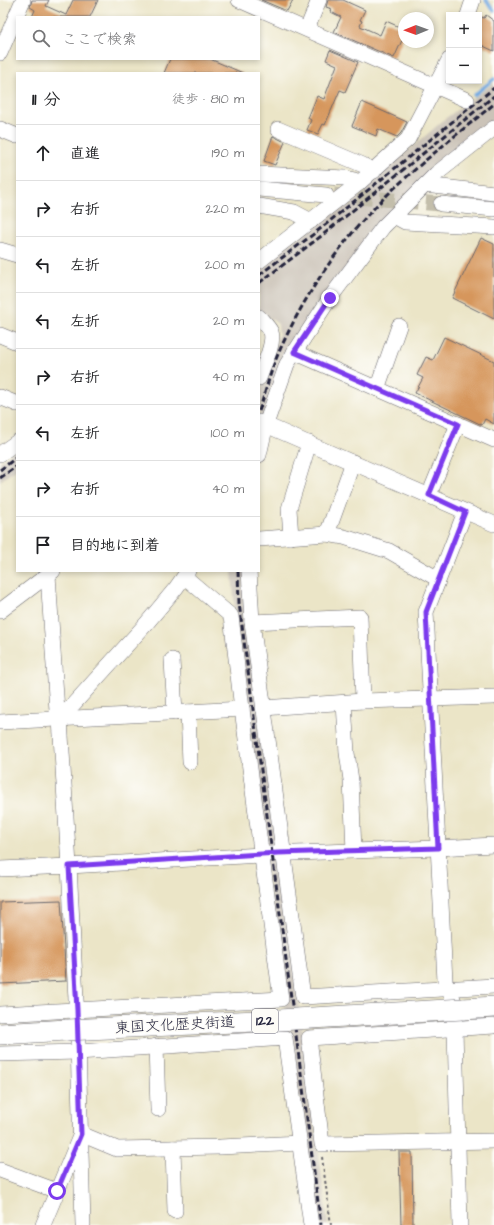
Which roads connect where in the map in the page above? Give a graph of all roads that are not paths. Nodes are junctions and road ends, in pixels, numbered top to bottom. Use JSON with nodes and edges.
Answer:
{"nodes":[{"id":1,"x":23,"y":0,"type":"edge"},
{"id":2,"x":239,"y":0,"type":"edge"},
{"id":3,"x":318,"y":0,"type":"edge"},
{"id":4,"x":474,"y":0,"type":"edge"},
{"id":5,"x":469,"y":12,"type":"edge"},
{"id":6,"x":16,"y":16,"type":"edge"},
{"id":7,"x":16,"y":16,"type":"edge"},
{"id":8,"x":307,"y":29,"type":"junction"},
{"id":9,"x":0,"y":53,"type":"edge"},
{"id":10,"x":446,"y":66,"type":"edge"},
{"id":11,"x":436,"y":88,"type":"junction"},
{"id":12,"x":467,"y":100,"type":"dead end"},
{"id":13,"x":494,"y":128,"type":"edge"},
{"id":14,"x":0,"y":129,"type":"edge"},
{"id":15,"x":278,"y":129,"type":"dead end"},
{"id":16,"x":16,"y":136,"type":"edge"},
{"id":17,"x":374,"y":170,"type":"junction"},
{"id":18,"x":260,"y":174,"type":"edge"},
{"id":19,"x":359,"y":183,"type":"junction"},
{"id":20,"x":431,"y":185,"type":"junction"},
{"id":21,"x":260,"y":189,"type":"edge"},
{"id":22,"x":494,"y":193,"type":"edge"},
{"id":23,"x":326,"y":195,"type":"tunnel mouth"},
{"id":24,"x":441,"y":204,"type":"tunnel mouth"},
{"id":25,"x":260,"y":206,"type":"edge"},
{"id":26,"x":494,"y":209,"type":"edge"},
{"id":27,"x":394,"y":216,"type":"junction"},
{"id":28,"x":311,"y":221,"type":"junction"},
{"id":29,"x":435,"y":223,"type":"junction"},
{"id":30,"x":494,"y":227,"type":"edge"},
{"id":31,"x":0,"y":250,"type":"edge"},
{"id":32,"x":16,"y":254,"type":"edge"},
{"id":33,"x":260,"y":260,"type":"edge"},
{"id":34,"x":260,"y":318,"type":"edge"},
{"id":35,"x":400,"y":326,"type":"dead end"},
{"id":36,"x":0,"y":335,"type":"edge"},
{"id":37,"x":16,"y":342,"type":"edge"},
{"id":38,"x":294,"y":352,"type":"junction"},
{"id":39,"x":260,"y":375,"type":"edge"},
{"id":40,"x":377,"y":388,"type":"junction"},
{"id":41,"x":0,"y":397,"type":"edge"},
{"id":42,"x":16,"y":404,"type":"edge"},
{"id":43,"x":263,"y":423,"type":"edge"},
{"id":44,"x":458,"y":424,"type":"junction"},
{"id":45,"x":494,"y":440,"type":"edge"},
{"id":46,"x":16,"y":443,"type":"edge"},
{"id":47,"x":308,"y":443,"type":"junction"},
{"id":48,"x":260,"y":447,"type":"edge"},
{"id":49,"x":0,"y":454,"type":"edge"},
{"id":50,"x":352,"y":462,"type":"junction"},
{"id":51,"x":429,"y":495,"type":"junction"},
{"id":52,"x":465,"y":512,"type":"junction"},
{"id":53,"x":494,"y":524,"type":"edge"},
{"id":54,"x":327,"y":534,"type":"junction"},
{"id":55,"x":291,"y":537,"type":"junction"},
{"id":56,"x":260,"y":539,"type":"edge"},
{"id":57,"x":249,"y":572,"type":"edge"},
{"id":58,"x":51,"y":573,"type":"edge"},
{"id":59,"x":186,"y":574,"type":"edge"},
{"id":60,"x":438,"y":580,"type":"junction"},
{"id":61,"x":0,"y":611,"type":"edge"},
{"id":62,"x":252,"y":622,"type":"junction"},
{"id":63,"x":172,"y":660,"type":"dead end"},
{"id":64,"x":494,"y":697,"type":"edge"},
{"id":65,"x":431,"y":698,"type":"junction"},
{"id":66,"x":363,"y":702,"type":"junction"},
{"id":67,"x":344,"y":703,"type":"junction"},
{"id":68,"x":263,"y":708,"type":"junction"},
{"id":69,"x":242,"y":709,"type":"junction"},
{"id":70,"x":182,"y":713,"type":"junction"},
{"id":71,"x":60,"y":719,"type":"junction"},
{"id":72,"x":0,"y":722,"type":"edge"},
{"id":73,"x":190,"y":762,"type":"dead end"},
{"id":74,"x":494,"y":845,"type":"edge"},
{"id":75,"x":438,"y":848,"type":"junction"},
{"id":76,"x":354,"y":851,"type":"junction"},
{"id":77,"x":283,"y":854,"type":"junction"},
{"id":78,"x":262,"y":855,"type":"junction"},
{"id":79,"x":69,"y":866,"type":"junction"},
{"id":80,"x":0,"y":869,"type":"edge"},
{"id":81,"x":494,"y":986,"type":"edge"},
{"id":82,"x":449,"y":988,"type":"junction"},
{"id":83,"x":333,"y":996,"type":"junction"},
{"id":84,"x":250,"y":1000,"type":"junction"},
{"id":85,"x":494,"y":1008,"type":"edge"},
{"id":86,"x":77,"y":1010,"type":"junction"},
{"id":87,"x":0,"y":1014,"type":"edge"},
{"id":88,"x":494,"y":1026,"type":"edge"},
{"id":89,"x":455,"y":1029,"type":"junction"},
{"id":90,"x":0,"y":1034,"type":"edge"},
{"id":91,"x":336,"y":1036,"type":"junction"},
{"id":92,"x":253,"y":1040,"type":"junction"},
{"id":93,"x":156,"y":1046,"type":"junction"},
{"id":94,"x":78,"y":1052,"type":"junction"},
{"id":95,"x":0,"y":1054,"type":"edge"},
{"id":96,"x":158,"y":1109,"type":"dead end"},
{"id":97,"x":81,"y":1134,"type":"junction"},
{"id":98,"x":458,"y":1141,"type":"junction"},
{"id":99,"x":494,"y":1141,"type":"edge"},
{"id":100,"x":300,"y":1143,"type":"junction"},
{"id":101,"x":173,"y":1148,"type":"junction"},
{"id":102,"x":0,"y":1170,"type":"edge"},
{"id":103,"x":57,"y":1191,"type":"junction"},
{"id":104,"x":175,"y":1211,"type":"dead end"},
{"id":105,"x":43,"y":1225,"type":"edge"},
{"id":106,"x":83,"y":1225,"type":"edge"},
{"id":107,"x":311,"y":1225,"type":"edge"},
{"id":108,"x":460,"y":1225,"type":"edge"}],
"edges":[{"from":1,"to":7,"type":"street"},
{"from":2,"to":8,"type":"street"},
{"from":3,"to":8,"type":"street"},
{"from":4,"to":5,"type":"street"},
{"from":6,"to":9,"type":"street"},
{"from":8,"to":11,"type":"street"},
{"from":10,"to":11,"type":"street"},
{"from":11,"to":12,"type":"street"},
{"from":11,"to":17,"type":"street"},
{"from":13,"to":20,"type":"street"},
{"from":14,"to":16,"type":"street"},
{"from":15,"to":17,"type":"street"},
{"from":17,"to":19,"type":"street"},
{"from":18,"to":19,"type":"street"},
{"from":19,"to":28,"type":"street"},
{"from":20,"to":22,"type":"street"},
{"from":20,"to":27,"type":"street"},
{"from":20,"to":29,"type":"street"},
{"from":21,"to":23,"type":"street"},
{"from":24,"to":26,"type":"street"},
{"from":25,"to":28,"type":"street"},
{"from":27,"to":29,"type":"street"},
{"from":27,"to":38,"type":"street"},
{"from":28,"to":33,"type":"street"},
{"from":29,"to":30,"type":"street"},
{"from":31,"to":32,"type":"street"},
{"from":34,"to":39,"type":"street"},
{"from":35,"to":40,"type":"street"},
{"from":36,"to":37,"type":"street"},
{"from":38,"to":40,"type":"street"},
{"from":38,"to":43,"type":"street"},
{"from":40,"to":44,"type":"street"},
{"from":41,"to":42,"type":"street"},
{"from":43,"to":47,"type":"street"},
{"from":43,"to":48,"type":"street"},
{"from":44,"to":45,"type":"street"},
{"from":44,"to":51,"type":"street"},
{"from":46,"to":49,"type":"street"},
{"from":47,"to":50,"type":"street"},
{"from":47,"to":55,"type":"street"},
{"from":50,"to":51,"type":"street"},
{"from":50,"to":54,"type":"street"},
{"from":51,"to":52,"type":"street"},
{"from":52,"to":53,"type":"street"},
{"from":52,"to":60,"type":"street"},
{"from":54,"to":55,"type":"street"},
{"from":54,"to":60,"type":"street"},
{"from":55,"to":56,"type":"street"},
{"from":57,"to":62,"type":"street"},
{"from":58,"to":61,"type":"street"},
{"from":58,"to":71,"type":"street"},
{"from":59,"to":69,"type":"street"},
{"from":59,"to":71,"type":"street"},
{"from":60,"to":65,"type":"street"},
{"from":62,"to":66,"type":"street"},
{"from":62,"to":68,"type":"street"},
{"from":63,"to":70,"type":"street"},
{"from":64,"to":65,"type":"street"},
{"from":65,"to":66,"type":"street"},
{"from":65,"to":75,"type":"street"},
{"from":66,"to":67,"type":"street"},
{"from":67,"to":68,"type":"street"},
{"from":67,"to":76,"type":"street"},
{"from":68,"to":77,"type":"street"},
{"from":69,"to":70,"type":"street"},
{"from":69,"to":78,"type":"street"},
{"from":70,"to":71,"type":"street"},
{"from":70,"to":73,"type":"street"},
{"from":71,"to":72,"type":"street"},
{"from":71,"to":79,"type":"street"},
{"from":74,"to":75,"type":"street"},
{"from":75,"to":76,"type":"street"},
{"from":75,"to":82,"type":"street"},
{"from":76,"to":77,"type":"street"},
{"from":77,"to":78,"type":"street"},
{"from":77,"to":83,"type":"street"},
{"from":78,"to":79,"type":"street"},
{"from":78,"to":84,"type":"street"},
{"from":79,"to":80,"type":"street"},
{"from":79,"to":86,"type":"street"},
{"from":81,"to":82,"type":"street"},
{"from":82,"to":83,"type":"street"},
{"from":82,"to":89,"type":"street"},
{"from":83,"to":91,"type":"street"},
{"from":84,"to":86,"type":"street"},
{"from":84,"to":92,"type":"street"},
{"from":85,"to":90,"type":"highway","name":"東国文化歴史街道","number":"122","bridge":true},
{"from":86,"to":87,"type":"street"},
{"from":86,"to":94,"type":"street"},
{"from":88,"to":89,"type":"street"},
{"from":89,"to":91,"type":"street"},
{"from":89,"to":98,"type":"street"},
{"from":91,"to":98,"type":"street"},
{"from":92,"to":93,"type":"street"},
{"from":92,"to":100,"type":"street"},
{"from":93,"to":94,"type":"street"},
{"from":93,"to":96,"type":"street"},
{"from":94,"to":95,"type":"street"},
{"from":94,"to":97,"type":"street"},
{"from":97,"to":101,"type":"street"},
{"from":97,"to":103,"type":"street"},
{"from":97,"to":106,"type":"street"},
{"from":98,"to":99,"type":"street"},
{"from":98,"to":108,"type":"street"},
{"from":100,"to":101,"type":"street"},
{"from":100,"to":107,"type":"street"},
{"from":101,"to":104,"type":"street"},
{"from":102,"to":103,"type":"street"},
{"from":103,"to":105,"type":"street"}]}
